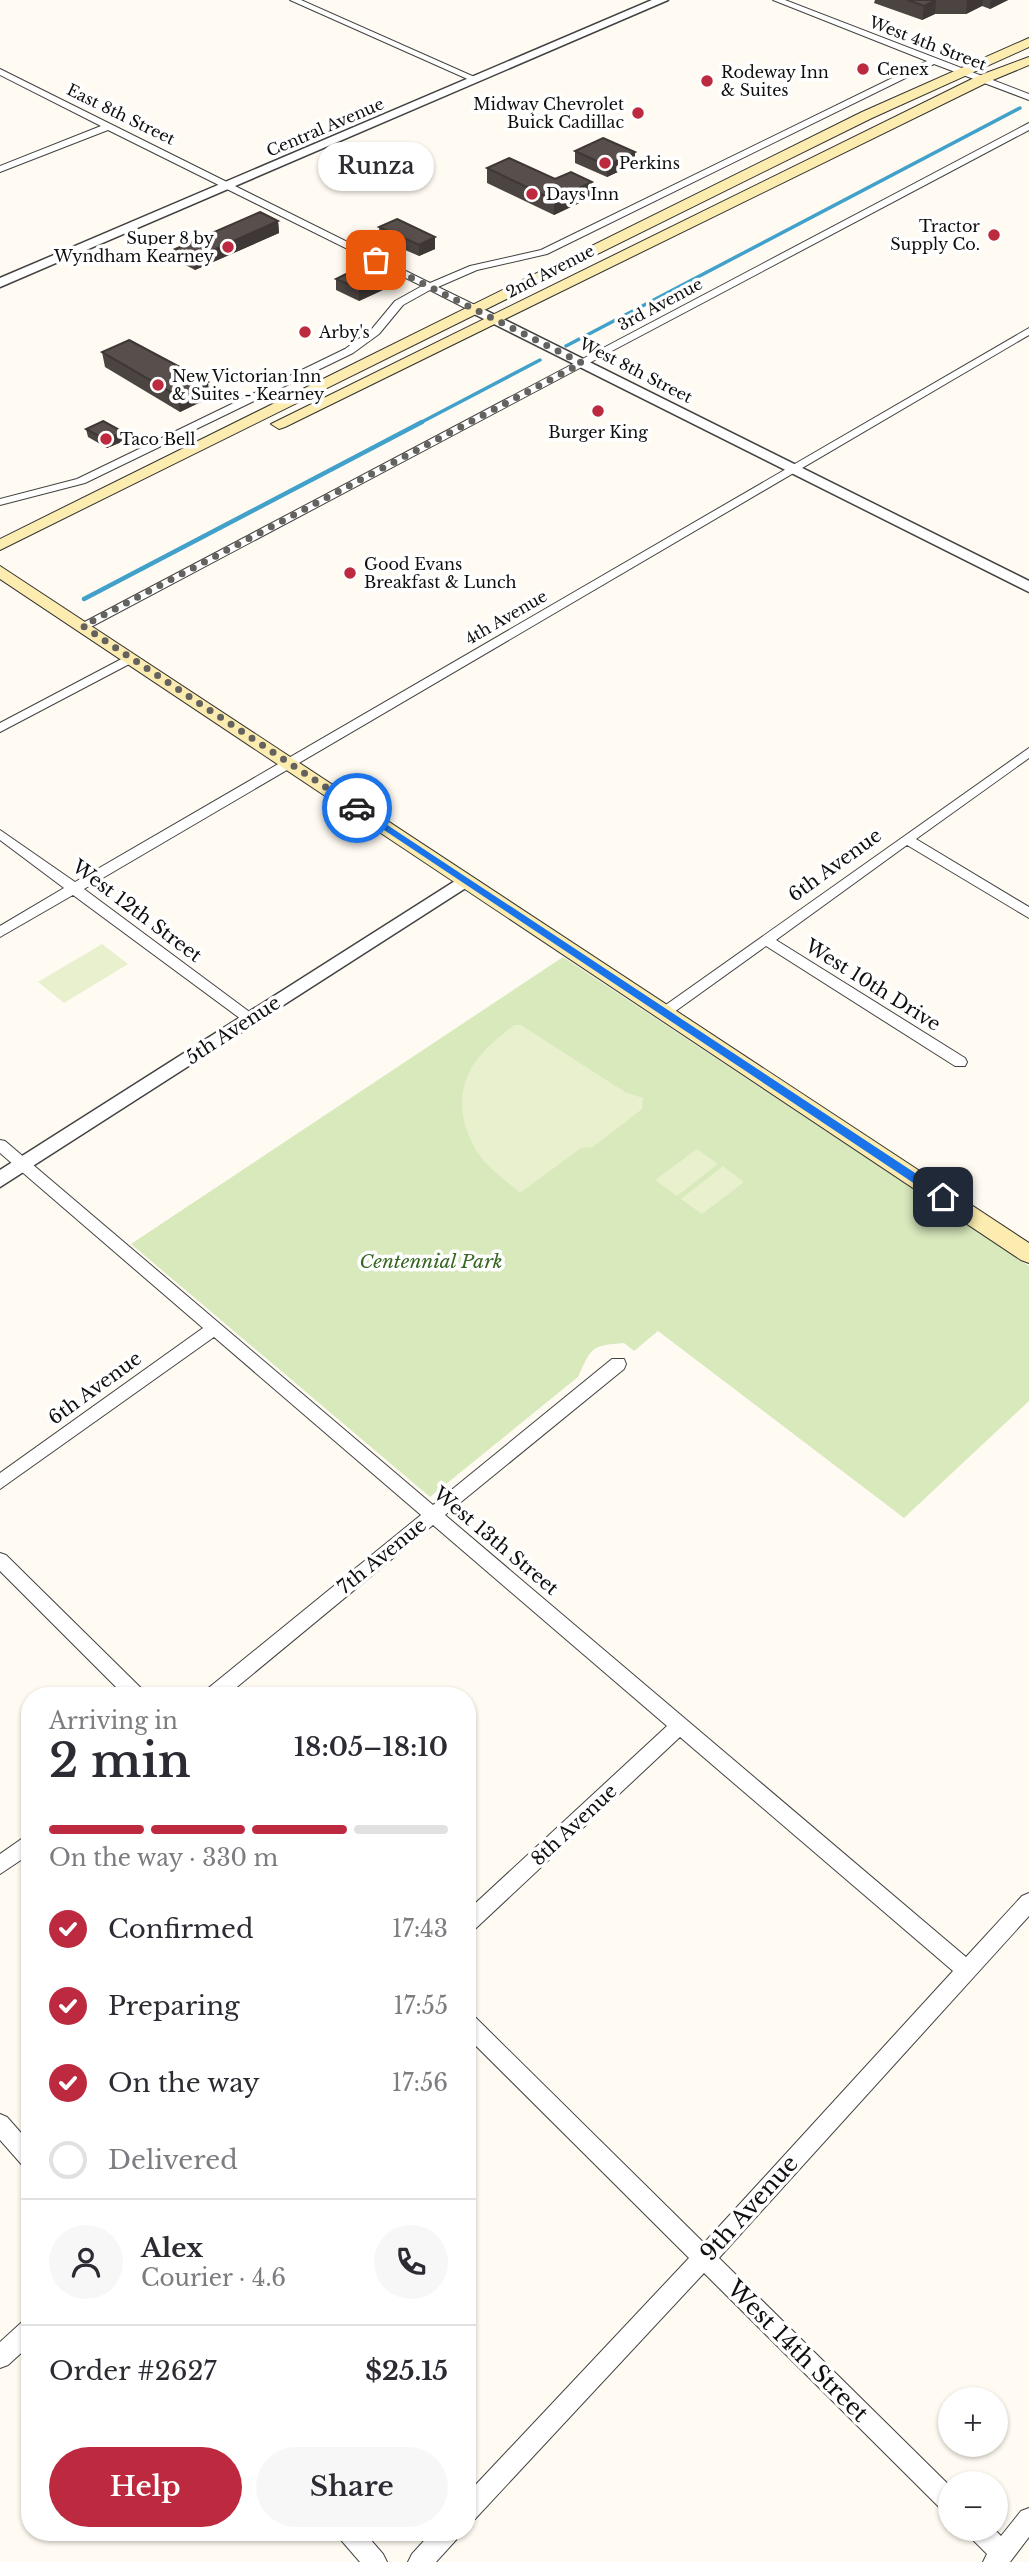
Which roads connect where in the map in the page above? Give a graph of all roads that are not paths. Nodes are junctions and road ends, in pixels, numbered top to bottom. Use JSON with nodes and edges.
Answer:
{"nodes":[{"id":1,"x":294,"y":0,"type":"edge"},
{"id":2,"x":662,"y":0,"type":"edge"},
{"id":3,"x":777,"y":0,"type":"edge"},
{"id":4,"x":1029,"y":42,"type":"edge"},
{"id":5,"x":934,"y":60,"type":"junction"},
{"id":6,"x":1029,"y":61,"type":"edge"},
{"id":7,"x":963,"y":71,"type":"junction"},
{"id":8,"x":0,"y":72,"type":"edge"},
{"id":9,"x":475,"y":79,"type":"junction"},
{"id":10,"x":983,"y":79,"type":"junction"},
{"id":11,"x":1029,"y":97,"type":"edge"},
{"id":12,"x":109,"y":126,"type":"junction"},
{"id":13,"x":1029,"y":126,"type":"edge"},
{"id":14,"x":0,"y":170,"type":"edge"},
{"id":15,"x":227,"y":185,"type":"junction"},
{"id":16,"x":0,"y":283,"type":"edge"},
{"id":17,"x":430,"y":286,"type":"junction"},
{"id":18,"x":475,"y":309,"type":"junction"},
{"id":19,"x":494,"y":319,"type":"junction"},
{"id":20,"x":1029,"y":331,"type":"edge"},
{"id":21,"x":582,"y":363,"type":"junction"},
{"id":22,"x":794,"y":469,"type":"junction"},
{"id":23,"x":0,"y":502,"type":"edge"},
{"id":24,"x":0,"y":545,"type":"edge"},
{"id":25,"x":0,"y":561,"type":"edge"},
{"id":26,"x":0,"y":571,"type":"edge"},
{"id":27,"x":1029,"y":587,"type":"edge"},
{"id":28,"x":83,"y":626,"type":"junction"},
{"id":29,"x":131,"y":658,"type":"junction"},
{"id":30,"x":0,"y":728,"type":"edge"},
{"id":31,"x":1029,"y":752,"type":"edge"},
{"id":32,"x":290,"y":763,"type":"junction"},
{"id":33,"x":0,"y":834,"type":"edge"},
{"id":34,"x":907,"y":839,"type":"junction"},
{"id":35,"x":466,"y":880,"type":"junction"},
{"id":36,"x":75,"y":889,"type":"junction"},
{"id":37,"x":1029,"y":913,"type":"edge"},
{"id":38,"x":0,"y":932,"type":"edge"},
{"id":39,"x":766,"y":940,"type":"junction"},
{"id":40,"x":665,"y":1012,"type":"junction"},
{"id":41,"x":250,"y":1019,"type":"junction"},
{"id":42,"x":960,"y":1062,"type":"dead end"},
{"id":43,"x":0,"y":1145,"type":"edge"},
{"id":44,"x":23,"y":1165,"type":"junction"},
{"id":45,"x":0,"y":1180,"type":"edge"},
{"id":46,"x":1029,"y":1254,"type":"edge"},
{"id":47,"x":215,"y":1328,"type":"junction"},
{"id":48,"x":618,"y":1364,"type":"dead end"},
{"id":49,"x":0,"y":1482,"type":"edge"},
{"id":50,"x":433,"y":1514,"type":"junction"},
{"id":51,"x":0,"y":1560,"type":"edge"},
{"id":52,"x":128,"y":1687,"type":"edge"},
{"id":53,"x":223,"y":1687,"type":"edge"},
{"id":54,"x":680,"y":1726,"type":"junction"},
{"id":55,"x":21,"y":1849,"type":"edge"},
{"id":56,"x":0,"y":1865,"type":"edge"},
{"id":57,"x":1029,"y":1902,"type":"edge"},
{"id":58,"x":476,"y":1916,"type":"edge"},
{"id":59,"x":966,"y":1970,"type":"junction"},
{"id":60,"x":476,"y":2032,"type":"edge"},
{"id":61,"x":0,"y":2124,"type":"edge"},
{"id":62,"x":21,"y":2148,"type":"edge"},
{"id":63,"x":704,"y":2258,"type":"junction"},
{"id":64,"x":21,"y":2338,"type":"edge"},
{"id":65,"x":0,"y":2357,"type":"edge"},
{"id":66,"x":938,"y":2490,"type":"edge"},
{"id":67,"x":476,"y":2501,"type":"edge"},
{"id":68,"x":1029,"y":2519,"type":"edge"},
{"id":69,"x":357,"y":2541,"type":"edge"},
{"id":70,"x":440,"y":2541,"type":"edge"},
{"id":71,"x":987,"y":2541,"type":"edge"},
{"id":72,"x":999,"y":2558,"type":"edge"},
{"id":73,"x":375,"y":2562,"type":"edge"},
{"id":74,"x":420,"y":2562,"type":"edge"}],
"edges":[{"from":1,"to":9,"type":"street"},
{"from":2,"to":9,"type":"street","name":"Central Avenue"},
{"from":3,"to":5,"type":"street","name":"West 4th Street"},
{"from":4,"to":7,"type":"main road","name":"2nd Avenue"},
{"from":5,"to":7,"type":"street","name":"West 4th Street"},
{"from":5,"to":17,"type":"street"},
{"from":6,"to":10,"type":"main road","name":"2nd Avenue"},
{"from":7,"to":10,"type":"street","name":"West 4th Street"},
{"from":7,"to":18,"type":"main road","name":"2nd Avenue"},
{"from":8,"to":12,"type":"street","name":"East 8th Street"},
{"from":9,"to":15,"type":"street","name":"Central Avenue"},
{"from":10,"to":11,"type":"street","name":"West 4th Street"},
{"from":10,"to":19,"type":"main road","name":"2nd Avenue"},
{"from":12,"to":14,"type":"street"},
{"from":12,"to":15,"type":"street","name":"East 8th Street"},
{"from":13,"to":21,"type":"street","name":"3rd Avenue"},
{"from":15,"to":16,"type":"street","name":"Central Avenue"},
{"from":15,"to":17,"type":"street","name":"West 8th Street"},
{"from":17,"to":18,"type":"street","name":"West 8th Street"},
{"from":17,"to":23,"type":"street"},
{"from":18,"to":19,"type":"street","name":"West 8th Street"},
{"from":18,"to":24,"type":"main road","name":"2nd Avenue"},
{"from":19,"to":21,"type":"street","name":"West 8th Street"},
{"from":19,"to":25,"type":"main road","name":"2nd Avenue"},
{"from":20,"to":22,"type":"street","name":"4th Avenue"},
{"from":21,"to":22,"type":"street","name":"West 8th Street"},
{"from":21,"to":28,"type":"street","name":"3rd Avenue"},
{"from":22,"to":27,"type":"street","name":"West 8th Street"},
{"from":22,"to":32,"type":"street","name":"4th Avenue"},
{"from":26,"to":28,"type":"main road"},
{"from":28,"to":29,"type":"main road"},
{"from":29,"to":30,"type":"street"},
{"from":29,"to":32,"type":"main road"},
{"from":31,"to":34,"type":"street","name":"6th Avenue"},
{"from":32,"to":35,"type":"main road"},
{"from":32,"to":36,"type":"street","name":"4th Avenue"},
{"from":33,"to":36,"type":"street","name":"West 12th Street"},
{"from":34,"to":37,"type":"street"},
{"from":34,"to":39,"type":"street","name":"6th Avenue"},
{"from":35,"to":40,"type":"main road"},
{"from":35,"to":41,"type":"street","name":"5th Avenue"},
{"from":36,"to":38,"type":"street","name":"4th Avenue"},
{"from":36,"to":41,"type":"street","name":"West 12th Street"},
{"from":39,"to":40,"type":"street","name":"6th Avenue"},
{"from":39,"to":42,"type":"street","name":"West 10th Drive"},
{"from":40,"to":46,"type":"main road"},
{"from":41,"to":44,"type":"street","name":"5th Avenue"},
{"from":43,"to":44,"type":"street","name":"West 13th Street"},
{"from":44,"to":45,"type":"street","name":"5th Avenue"},
{"from":44,"to":47,"type":"street","name":"West 13th Street"},
{"from":47,"to":49,"type":"street","name":"6th Avenue"},
{"from":47,"to":50,"type":"street","name":"West 13th Street"},
{"from":48,"to":50,"type":"street","name":"7th Avenue"},
{"from":50,"to":53,"type":"street","name":"7th Avenue"},
{"from":50,"to":54,"type":"street","name":"West 13th Street"},
{"from":51,"to":52,"type":"street"},
{"from":54,"to":58,"type":"street","name":"8th Avenue"},
{"from":54,"to":59,"type":"street","name":"West 13th Street"},
{"from":55,"to":56,"type":"street"},
{"from":57,"to":59,"type":"street","name":"9th Avenue"},
{"from":59,"to":63,"type":"street","name":"9th Avenue"},
{"from":60,"to":63,"type":"street","name":"West 14th Street"},
{"from":61,"to":62,"type":"street"},
{"from":63,"to":66,"type":"street","name":"West 14th Street"},
{"from":63,"to":67,"type":"street","name":"9th Avenue"},
{"from":64,"to":65,"type":"street"},
{"from":68,"to":72,"type":"street"},
{"from":69,"to":73,"type":"street"},
{"from":70,"to":74,"type":"street"},
{"from":71,"to":72,"type":"street"}]}
